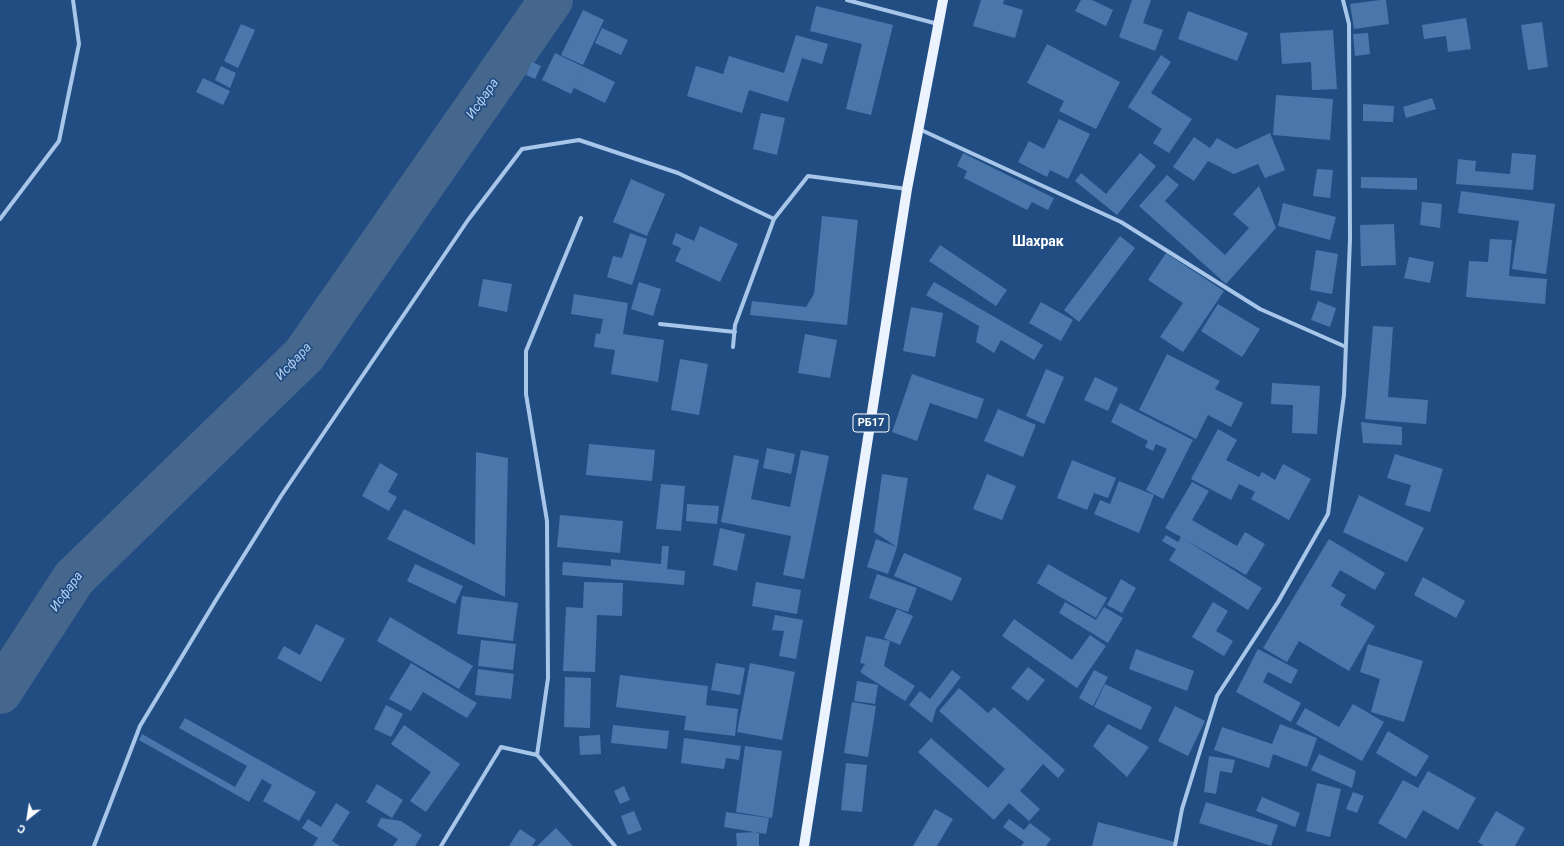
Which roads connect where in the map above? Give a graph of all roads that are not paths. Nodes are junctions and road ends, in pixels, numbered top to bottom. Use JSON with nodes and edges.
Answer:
{"nodes":[{"id":1,"x":73,"y":0,"type":"edge"},
{"id":2,"x":847,"y":0,"type":"edge"},
{"id":3,"x":943,"y":0,"type":"edge"},
{"id":4,"x":1343,"y":0,"type":"edge"},
{"id":5,"x":938,"y":24,"type":"junction"},
{"id":6,"x":918,"y":128,"type":"junction"},
{"id":7,"x":907,"y":189,"type":"junction"},
{"id":8,"x":581,"y":218,"type":"dead end"},
{"id":9,"x":0,"y":219,"type":"edge"},
{"id":10,"x":774,"y":219,"type":"junction"},
{"id":11,"x":660,"y":324,"type":"dead end"},
{"id":12,"x":735,"y":332,"type":"junction"},
{"id":13,"x":1346,"y":346,"type":"junction"},
{"id":14,"x":733,"y":348,"type":"dead end"},
{"id":15,"x":537,"y":755,"type":"junction"},
{"id":16,"x":94,"y":846,"type":"edge"},
{"id":17,"x":441,"y":846,"type":"edge"},
{"id":18,"x":615,"y":846,"type":"edge"},
{"id":19,"x":804,"y":846,"type":"edge"},
{"id":20,"x":1175,"y":846,"type":"edge"}],
"edges":[{"from":1,"to":9,"type":"street"},
{"from":2,"to":5,"type":"street"},
{"from":3,"to":5,"type":"main road","number":"РБ17"},
{"from":4,"to":13,"type":"street"},
{"from":5,"to":6,"type":"main road","number":"РБ17"},
{"from":6,"to":7,"type":"main road","number":"РБ17"},
{"from":6,"to":13,"type":"street"},
{"from":7,"to":10,"type":"street"},
{"from":7,"to":19,"type":"main road","number":"РБ17"},
{"from":8,"to":15,"type":"street"},
{"from":10,"to":12,"type":"street"},
{"from":10,"to":16,"type":"street"},
{"from":11,"to":12,"type":"street"},
{"from":12,"to":14,"type":"street"},
{"from":13,"to":20,"type":"street"},
{"from":15,"to":17,"type":"street"},
{"from":15,"to":18,"type":"street"}]}
